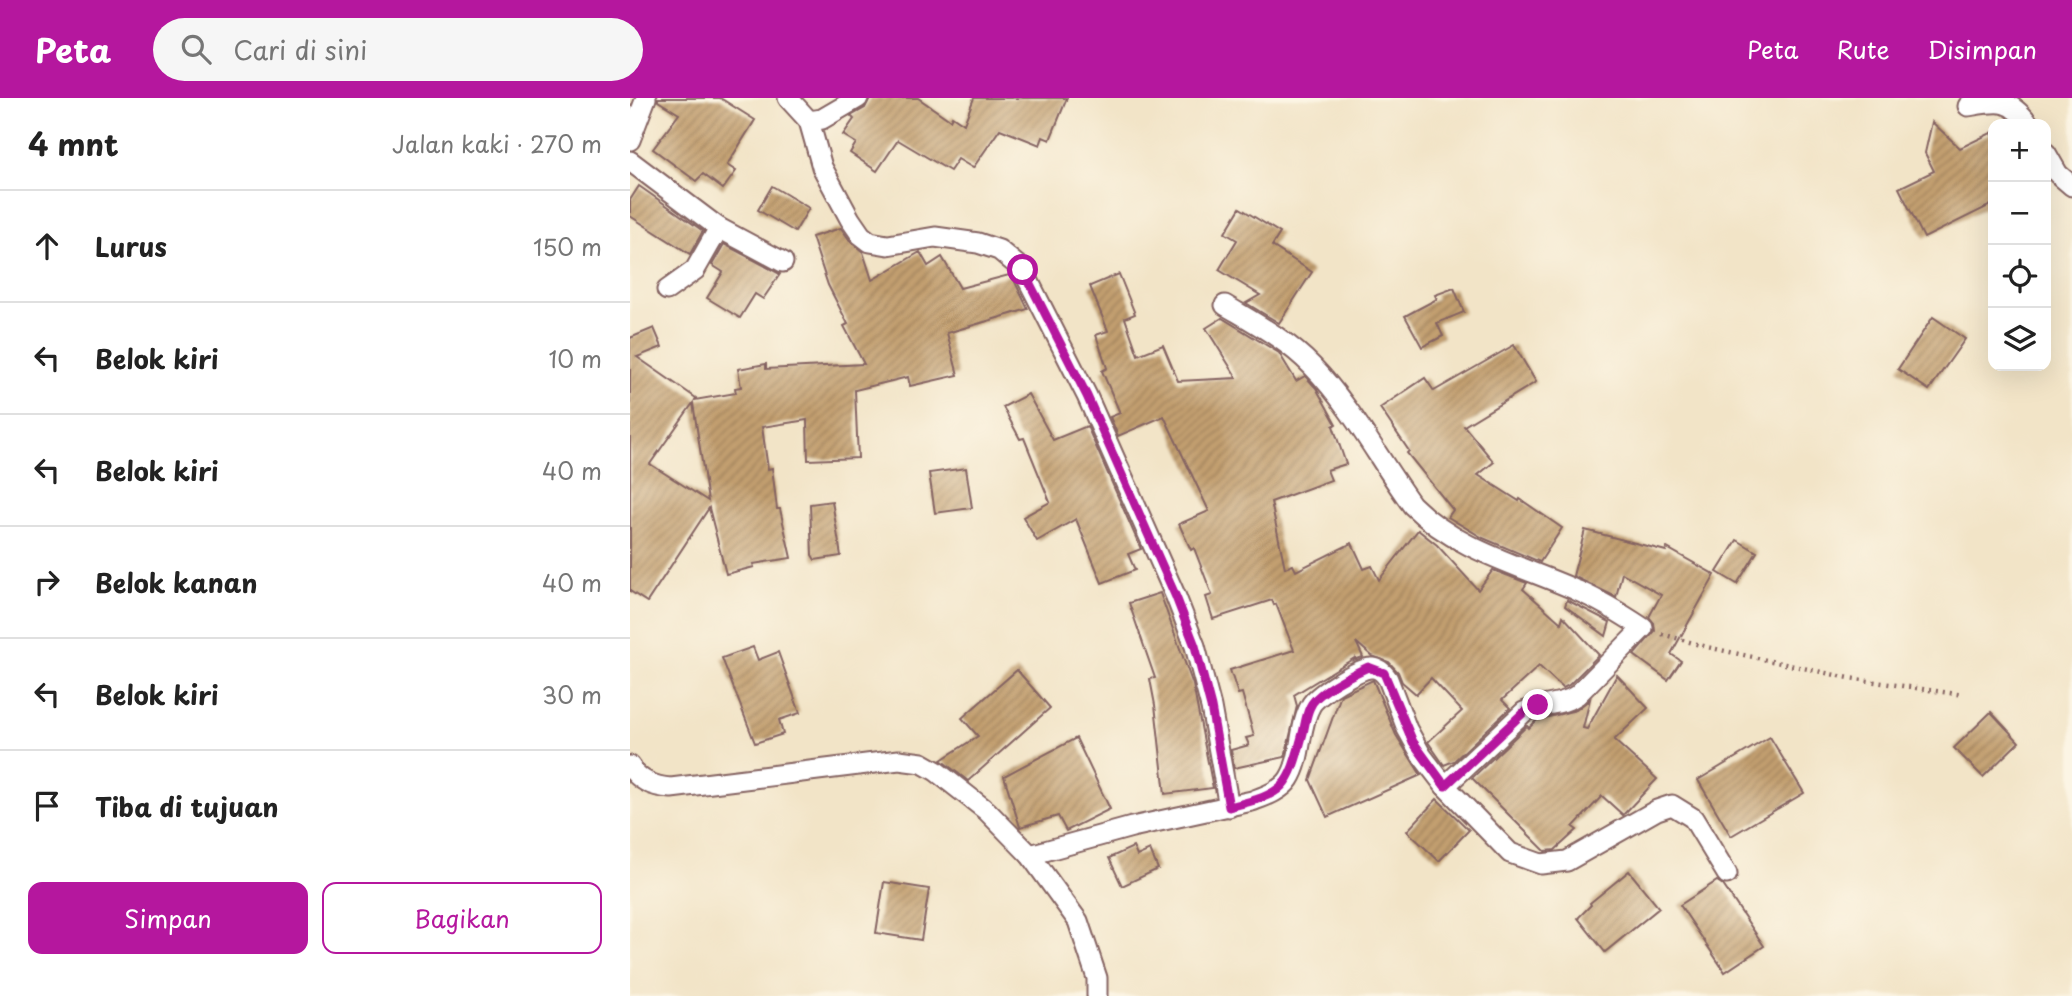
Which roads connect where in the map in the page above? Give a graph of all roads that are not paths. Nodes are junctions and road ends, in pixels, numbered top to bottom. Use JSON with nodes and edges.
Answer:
{"nodes":[{"id":1,"x":646,"y":98,"type":"edge"},
{"id":2,"x":788,"y":98,"type":"edge"},
{"id":3,"x":858,"y":98,"type":"edge"},
{"id":4,"x":1968,"y":106,"type":"dead end"},
{"id":5,"x":2025,"y":119,"type":"edge"},
{"id":6,"x":809,"y":121,"type":"junction"},
{"id":7,"x":630,"y":140,"type":"edge"},
{"id":8,"x":630,"y":161,"type":"edge"},
{"id":9,"x":2051,"y":162,"type":"edge"},
{"id":10,"x":2072,"y":186,"type":"edge"},
{"id":11,"x":719,"y":228,"type":"junction"},
{"id":12,"x":783,"y":262,"type":"dead end"},
{"id":13,"x":667,"y":290,"type":"dead end"},
{"id":14,"x":1224,"y":305,"type":"dead end"},
{"id":15,"x":630,"y":766,"type":"edge"},
{"id":16,"x":1445,"y":786,"type":"junction"},
{"id":17,"x":1229,"y":807,"type":"junction"},
{"id":18,"x":1030,"y":855,"type":"junction"},
{"id":19,"x":1727,"y":874,"type":"dead end"},
{"id":20,"x":1097,"y":996,"type":"edge"}],
"edges":[{"from":1,"to":7,"type":"street"},
{"from":2,"to":6,"type":"street"},
{"from":3,"to":6,"type":"street"},
{"from":4,"to":5,"type":"street"},
{"from":6,"to":17,"type":"street"},
{"from":8,"to":11,"type":"street"},
{"from":9,"to":10,"type":"street"},
{"from":11,"to":12,"type":"street"},
{"from":11,"to":13,"type":"street"},
{"from":14,"to":16,"type":"street"},
{"from":15,"to":18,"type":"street"},
{"from":16,"to":17,"type":"street"},
{"from":16,"to":19,"type":"street"},
{"from":17,"to":18,"type":"street"},
{"from":18,"to":20,"type":"street"}]}
